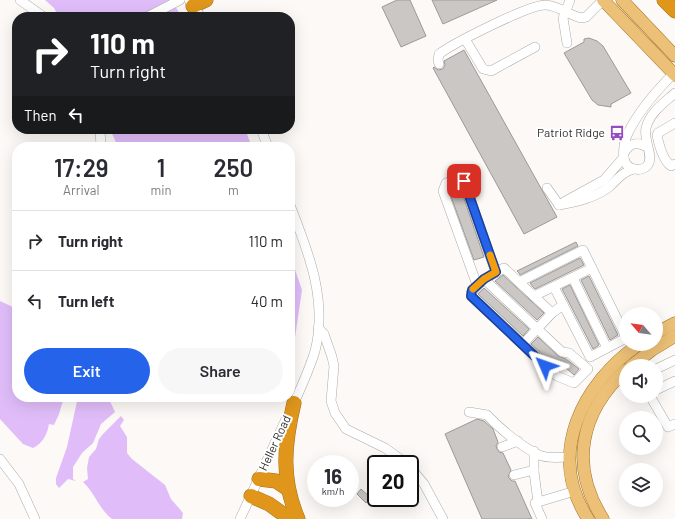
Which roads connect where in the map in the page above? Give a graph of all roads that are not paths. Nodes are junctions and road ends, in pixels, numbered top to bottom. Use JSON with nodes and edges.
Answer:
{"nodes":[{"id":1,"x":20,"y":0,"type":"edge"},
{"id":2,"x":180,"y":0,"type":"edge"},
{"id":3,"x":570,"y":0,"type":"edge"},
{"id":4,"x":603,"y":0,"type":"edge"},
{"id":5,"x":622,"y":0,"type":"edge"},
{"id":6,"x":664,"y":0,"type":"edge"},
{"id":7,"x":675,"y":11,"type":"edge"},
{"id":8,"x":37,"y":12,"type":"edge"},
{"id":9,"x":157,"y":12,"type":"edge"},
{"id":10,"x":566,"y":12,"type":"junction"},
{"id":11,"x":465,"y":39,"type":"junction"},
{"id":12,"x":567,"y":43,"type":"dead end"},
{"id":13,"x":535,"y":47,"type":"dead end"},
{"id":14,"x":675,"y":56,"type":"edge"},
{"id":15,"x":439,"y":64,"type":"dead end"},
{"id":16,"x":675,"y":74,"type":"edge"},
{"id":17,"x":675,"y":93,"type":"edge"},
{"id":18,"x":675,"y":123,"type":"edge"},
{"id":19,"x":662,"y":152,"type":"junction"},
{"id":20,"x":649,"y":153,"type":"junction"},
{"id":21,"x":624,"y":155,"type":"junction"},
{"id":22,"x":675,"y":164,"type":"edge"},
{"id":23,"x":634,"y":169,"type":"junction"},
{"id":24,"x":547,"y":188,"type":"dead end"},
{"id":25,"x":559,"y":205,"type":"junction"},
{"id":26,"x":295,"y":219,"type":"edge"},
{"id":27,"x":592,"y":268,"type":"junction"},
{"id":28,"x":496,"y":272,"type":"junction"},
{"id":29,"x":573,"y":278,"type":"junction"},
{"id":30,"x":480,"y":282,"type":"junction"},
{"id":31,"x":519,"y":282,"type":"junction"},
{"id":32,"x":554,"y":287,"type":"junction"},
{"id":33,"x":534,"y":296,"type":"junction"},
{"id":34,"x":563,"y":305,"type":"junction"},
{"id":35,"x":552,"y":313,"type":"junction"},
{"id":36,"x":675,"y":323,"type":"edge"},
{"id":37,"x":619,"y":324,"type":"edge"},
{"id":38,"x":318,"y":328,"type":"junction"},
{"id":39,"x":538,"y":329,"type":"junction"},
{"id":40,"x":663,"y":329,"type":"edge"},
{"id":41,"x":675,"y":336,"type":"edge"},
{"id":42,"x":619,"y":342,"type":"edge"},
{"id":43,"x":523,"y":344,"type":"junction"},
{"id":44,"x":607,"y":348,"type":"junction"},
{"id":45,"x":630,"y":351,"type":"edge"},
{"id":46,"x":640,"y":359,"type":"edge"},
{"id":47,"x":675,"y":360,"type":"edge"},
{"id":48,"x":663,"y":366,"type":"edge"},
{"id":49,"x":584,"y":374,"type":"junction"},
{"id":50,"x":619,"y":378,"type":"edge"},
{"id":51,"x":675,"y":380,"type":"edge"},
{"id":52,"x":663,"y":386,"type":"edge"},
{"id":53,"x":601,"y":387,"type":"junction"},
{"id":54,"x":295,"y":401,"type":"edge"},
{"id":55,"x":294,"y":403,"type":"joint"},
{"id":56,"x":654,"y":403,"type":"edge"},
{"id":57,"x":469,"y":412,"type":"dead end"},
{"id":58,"x":675,"y":424,"type":"edge"},
{"id":59,"x":518,"y":441,"type":"junction"},
{"id":60,"x":502,"y":447,"type":"dead end"},
{"id":61,"x":534,"y":451,"type":"junction"},
{"id":62,"x":395,"y":455,"type":"edge"},
{"id":63,"x":570,"y":457,"type":"junction"},
{"id":64,"x":0,"y":459,"type":"edge"},
{"id":65,"x":534,"y":470,"type":"junction"},
{"id":66,"x":514,"y":475,"type":"dead end"},
{"id":67,"x":419,"y":478,"type":"edge"},
{"id":68,"x":259,"y":479,"type":"junction"},
{"id":69,"x":288,"y":489,"type":"junction"},
{"id":70,"x":575,"y":491,"type":"junction"},
{"id":71,"x":251,"y":496,"type":"junction"},
{"id":72,"x":538,"y":502,"type":"junction"},
{"id":73,"x":35,"y":519,"type":"edge"},
{"id":74,"x":240,"y":519,"type":"edge"},
{"id":75,"x":290,"y":519,"type":"edge"},
{"id":76,"x":298,"y":519,"type":"edge"},
{"id":77,"x":443,"y":519,"type":"edge"},
{"id":78,"x":542,"y":519,"type":"edge"},
{"id":79,"x":588,"y":519,"type":"edge"},
{"id":80,"x":603,"y":519,"type":"edge"}],
"edges":[{"from":1,"to":8,"type":"street"},
{"from":2,"to":9,"type":"street"},
{"from":3,"to":10,"type":"street"},
{"from":4,"to":10,"type":"street"},
{"from":4,"to":16,"type":"main road"},
{"from":5,"to":14,"type":"main road"},
{"from":6,"to":7,"type":"highway"},
{"from":10,"to":11,"type":"street"},
{"from":10,"to":12,"type":"street"},
{"from":11,"to":13,"type":"street"},
{"from":11,"to":15,"type":"street"},
{"from":16,"to":21,"type":"street"},
{"from":17,"to":20,"type":"street"},
{"from":18,"to":19,"type":"street"},
{"from":19,"to":20,"type":"street"},
{"from":19,"to":22,"type":"street"},
{"from":20,"to":21,"type":"street"},
{"from":20,"to":23,"type":"street"},
{"from":21,"to":23,"type":"street"},
{"from":21,"to":25,"type":"street"},
{"from":23,"to":25,"type":"street"},
{"from":24,"to":25,"type":"street"},
{"from":26,"to":38,"type":"street","name":"Heller Road"},
{"from":27,"to":29,"type":"street"},
{"from":27,"to":31,"type":"street"},
{"from":27,"to":37,"type":"street"},
{"from":28,"to":30,"type":"street"},
{"from":28,"to":30,"type":"street"},
{"from":28,"to":31,"type":"street"},
{"from":29,"to":32,"type":"street"},
{"from":29,"to":44,"type":"street"},
{"from":30,"to":39,"type":"street"},
{"from":30,"to":43,"type":"street"},
{"from":31,"to":33,"type":"street"},
{"from":32,"to":33,"type":"street"},
{"from":32,"to":34,"type":"street"},
{"from":33,"to":35,"type":"street"},
{"from":34,"to":35,"type":"street"},
{"from":34,"to":44,"type":"street"},
{"from":35,"to":39,"type":"street"},
{"from":36,"to":40,"type":"main road"},
{"from":38,"to":54,"type":"street","name":"Heller Road"},
{"from":38,"to":62,"type":"street"},
{"from":39,"to":43,"type":"street"},
{"from":39,"to":49,"type":"street"},
{"from":41,"to":46,"type":"main road"},
{"from":42,"to":44,"type":"street"},
{"from":43,"to":49,"type":"street"},
{"from":45,"to":53,"type":"main road"},
{"from":47,"to":48,"type":"street"},
{"from":49,"to":53,"type":"street"},
{"from":50,"to":53,"type":"main road"},
{"from":51,"to":52,"type":"street"},
{"from":53,"to":63,"type":"main road"},
{"from":53,"to":80,"type":"main road"},
{"from":55,"to":68,"type":"street","name":"Heller Road"},
{"from":55,"to":69,"type":"highway"},
{"from":56,"to":58,"type":"street"},
{"from":57,"to":59,"type":"street"},
{"from":59,"to":60,"type":"street"},
{"from":59,"to":61,"type":"street"},
{"from":61,"to":63,"type":"street"},
{"from":61,"to":65,"type":"street"},
{"from":63,"to":70,"type":"main road"},
{"from":64,"to":73,"type":"street"},
{"from":65,"to":66,"type":"street"},
{"from":65,"to":72,"type":"street"},
{"from":67,"to":77,"type":"street"},
{"from":68,"to":69,"type":"highway"},
{"from":68,"to":71,"type":"street","name":"Heller Road"},
{"from":69,"to":76,"type":"highway"},
{"from":70,"to":72,"type":"street"},
{"from":70,"to":79,"type":"main road"},
{"from":71,"to":74,"type":"street","name":"Heller Road"},
{"from":71,"to":75,"type":"highway"},
{"from":72,"to":78,"type":"street"}]}
